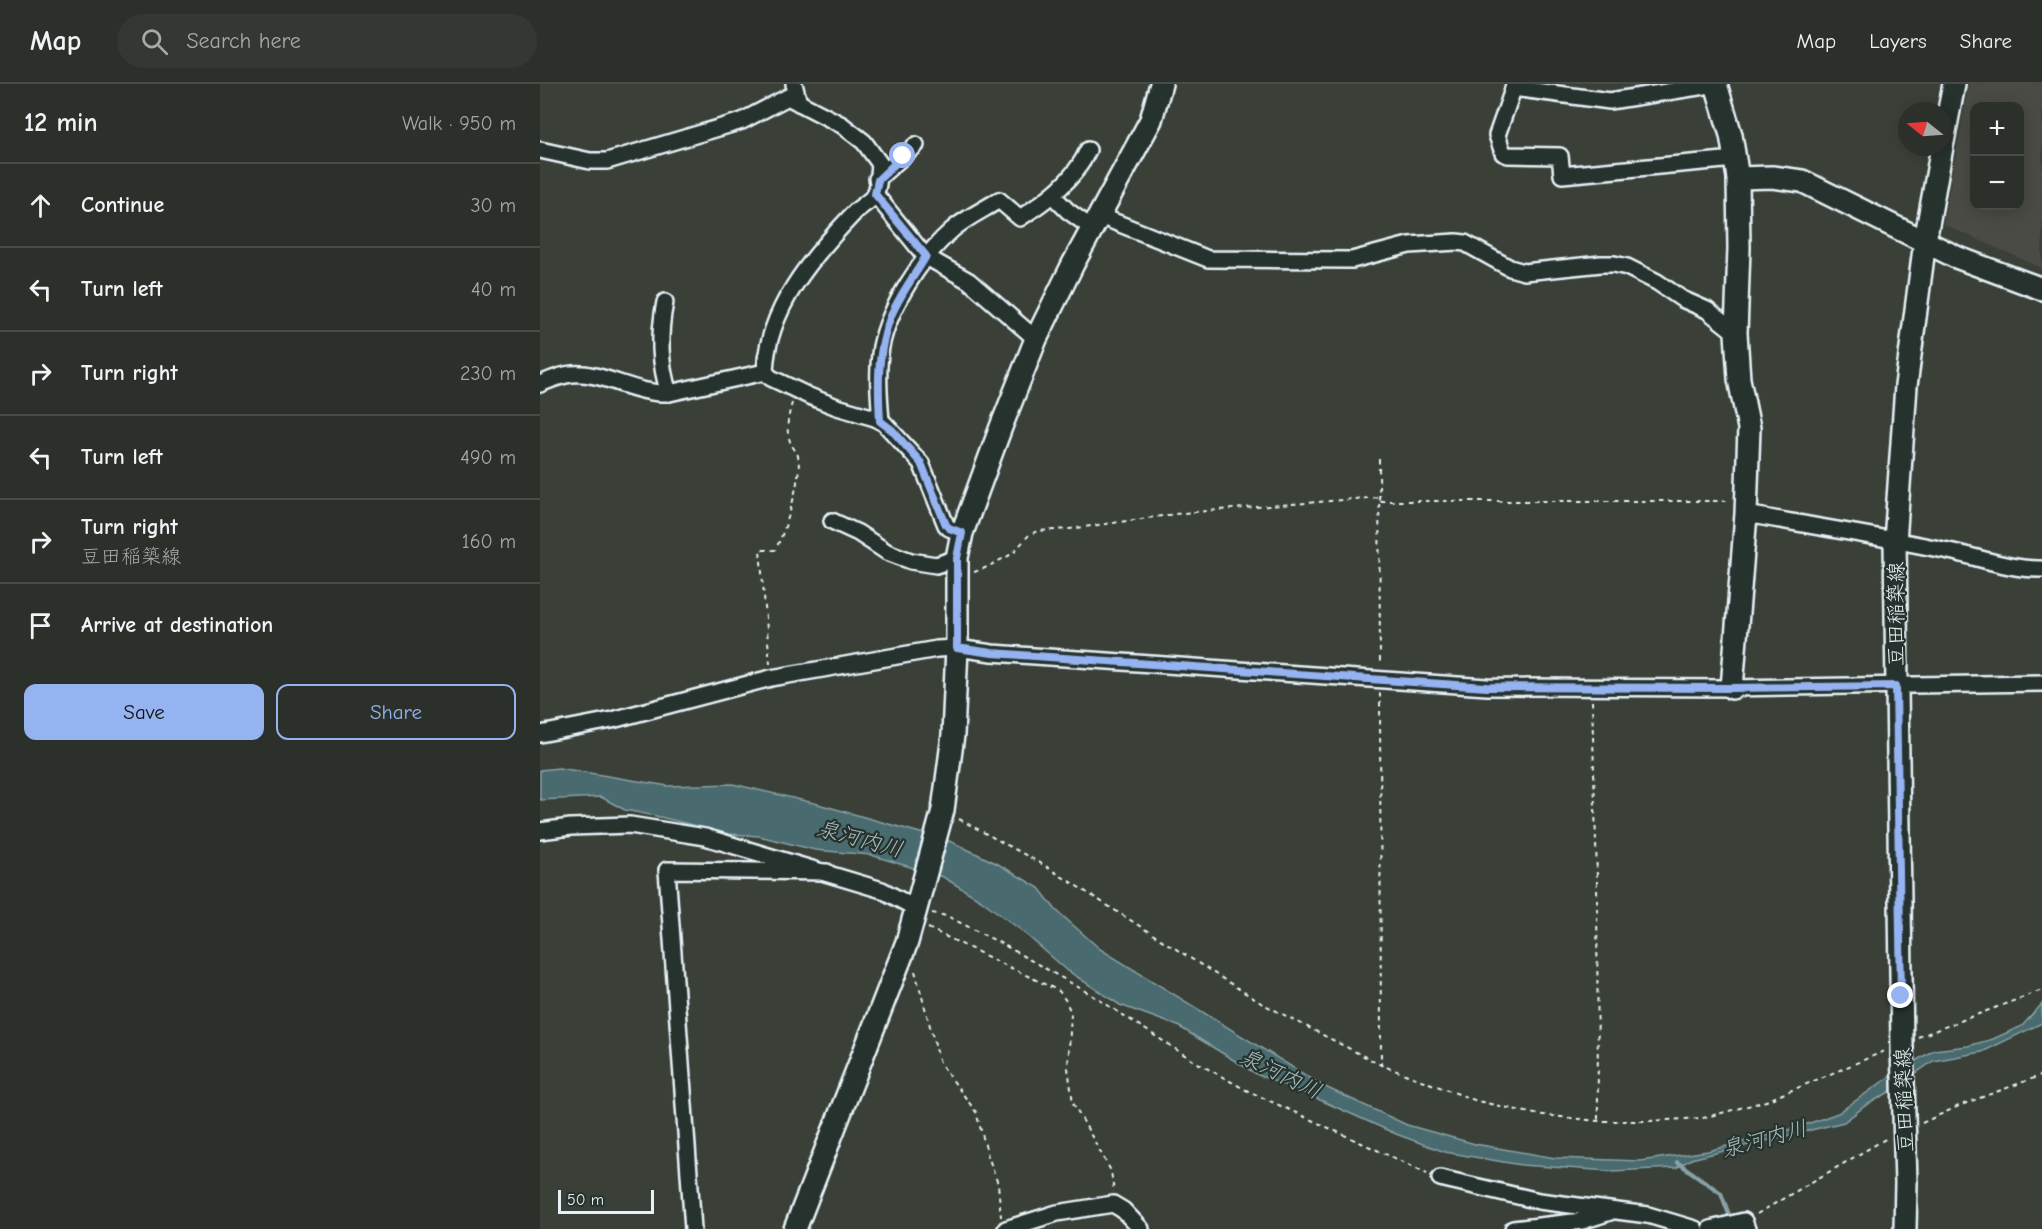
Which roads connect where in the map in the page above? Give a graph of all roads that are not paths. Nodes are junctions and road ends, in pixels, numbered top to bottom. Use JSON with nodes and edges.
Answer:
{"nodes":[{"id":1,"x":794,"y":84,"type":"edge"},
{"id":2,"x":1161,"y":84,"type":"edge"},
{"id":3,"x":1716,"y":84,"type":"edge"},
{"id":4,"x":1954,"y":84,"type":"edge"},
{"id":5,"x":1514,"y":86,"type":"edge"},
{"id":6,"x":1646,"y":90,"type":"edge"},
{"id":7,"x":1951,"y":102,"type":"edge"},
{"id":8,"x":799,"y":103,"type":"junction"},
{"id":9,"x":916,"y":145,"type":"dead end"},
{"id":10,"x":540,"y":150,"type":"edge"},
{"id":11,"x":1089,"y":150,"type":"dead end"},
{"id":12,"x":1940,"y":156,"type":"edge"},
{"id":13,"x":1736,"y":169,"type":"junction"},
{"id":14,"x":876,"y":187,"type":"junction"},
{"id":15,"x":1053,"y":195,"type":"junction"},
{"id":16,"x":1096,"y":222,"type":"junction"},
{"id":17,"x":1924,"y":240,"type":"junction"},
{"id":18,"x":926,"y":256,"type":"junction"},
{"id":19,"x":2042,"y":289,"type":"edge"},
{"id":20,"x":665,"y":302,"type":"dead end"},
{"id":21,"x":1736,"y":333,"type":"junction"},
{"id":22,"x":1036,"y":339,"type":"junction"},
{"id":23,"x":765,"y":372,"type":"junction"},
{"id":24,"x":540,"y":384,"type":"edge"},
{"id":25,"x":669,"y":393,"type":"junction"},
{"id":26,"x":880,"y":421,"type":"junction"},
{"id":27,"x":1746,"y":507,"type":"junction"},
{"id":28,"x":832,"y":521,"type":"dead end"},
{"id":29,"x":962,"y":533,"type":"junction"},
{"id":30,"x":1895,"y":542,"type":"junction"},
{"id":31,"x":957,"y":567,"type":"junction"},
{"id":32,"x":2042,"y":569,"type":"edge"},
{"id":33,"x":957,"y":648,"type":"junction"},
{"id":34,"x":2042,"y":683,"type":"edge"},
{"id":35,"x":1896,"y":686,"type":"junction"},
{"id":36,"x":1732,"y":688,"type":"junction"},
{"id":37,"x":540,"y":734,"type":"edge"},
{"id":38,"x":540,"y":831,"type":"edge"},
{"id":39,"x":826,"y":872,"type":"junction"},
{"id":40,"x":915,"y":915,"type":"junction"},
{"id":41,"x":1440,"y":1178,"type":"road end"},
{"id":42,"x":1614,"y":1210,"type":"junction"},
{"id":43,"x":1003,"y":1223,"type":"edge"},
{"id":44,"x":1744,"y":1225,"type":"edge"},
{"id":45,"x":1717,"y":1228,"type":"edge"},
{"id":46,"x":693,"y":1229,"type":"edge"},
{"id":47,"x":795,"y":1229,"type":"edge"},
{"id":48,"x":1141,"y":1229,"type":"edge"},
{"id":49,"x":1513,"y":1229,"type":"edge"},
{"id":50,"x":1695,"y":1229,"type":"edge"},
{"id":51,"x":1905,"y":1229,"type":"edge"}],
"edges":[{"from":1,"to":8,"type":"street"},
{"from":2,"to":16,"type":"street"},
{"from":3,"to":6,"type":"street"},
{"from":3,"to":13,"type":"street"},
{"from":4,"to":7,"type":"street"},
{"from":5,"to":6,"type":"street"},
{"from":5,"to":13,"type":"street"},
{"from":8,"to":10,"type":"street"},
{"from":8,"to":14,"type":"street"},
{"from":9,"to":14,"type":"street"},
{"from":11,"to":15,"type":"street"},
{"from":12,"to":17,"type":"street","name":"豆田稲築線"},
{"from":13,"to":17,"type":"street"},
{"from":13,"to":21,"type":"street"},
{"from":14,"to":18,"type":"street"},
{"from":14,"to":23,"type":"street"},
{"from":15,"to":16,"type":"street"},
{"from":15,"to":18,"type":"street"},
{"from":16,"to":21,"type":"street"},
{"from":16,"to":22,"type":"street"},
{"from":17,"to":19,"type":"street"},
{"from":17,"to":30,"type":"street","name":"豆田稲築線"},
{"from":18,"to":22,"type":"street"},
{"from":18,"to":26,"type":"street"},
{"from":20,"to":25,"type":"street"},
{"from":21,"to":27,"type":"street"},
{"from":22,"to":29,"type":"street"},
{"from":23,"to":25,"type":"street"},
{"from":23,"to":26,"type":"street"},
{"from":24,"to":25,"type":"street"},
{"from":26,"to":29,"type":"street"},
{"from":27,"to":30,"type":"street"},
{"from":27,"to":36,"type":"street"},
{"from":28,"to":31,"type":"street"},
{"from":29,"to":31,"type":"street"},
{"from":30,"to":32,"type":"street"},
{"from":30,"to":35,"type":"street","name":"豆田稲築線"},
{"from":31,"to":33,"type":"street"},
{"from":33,"to":36,"type":"street"},
{"from":33,"to":37,"type":"street"},
{"from":33,"to":40,"type":"street"},
{"from":34,"to":35,"type":"street"},
{"from":35,"to":36,"type":"street"},
{"from":35,"to":51,"type":"street","name":"豆田稲築線"},
{"from":38,"to":39,"type":"street"},
{"from":39,"to":40,"type":"street"},
{"from":39,"to":46,"type":"street"},
{"from":40,"to":47,"type":"street"},
{"from":41,"to":42,"type":"street"},
{"from":42,"to":49,"type":"street"},
{"from":42,"to":50,"type":"street"},
{"from":43,"to":48,"type":"street"},
{"from":44,"to":45,"type":"street"}]}
